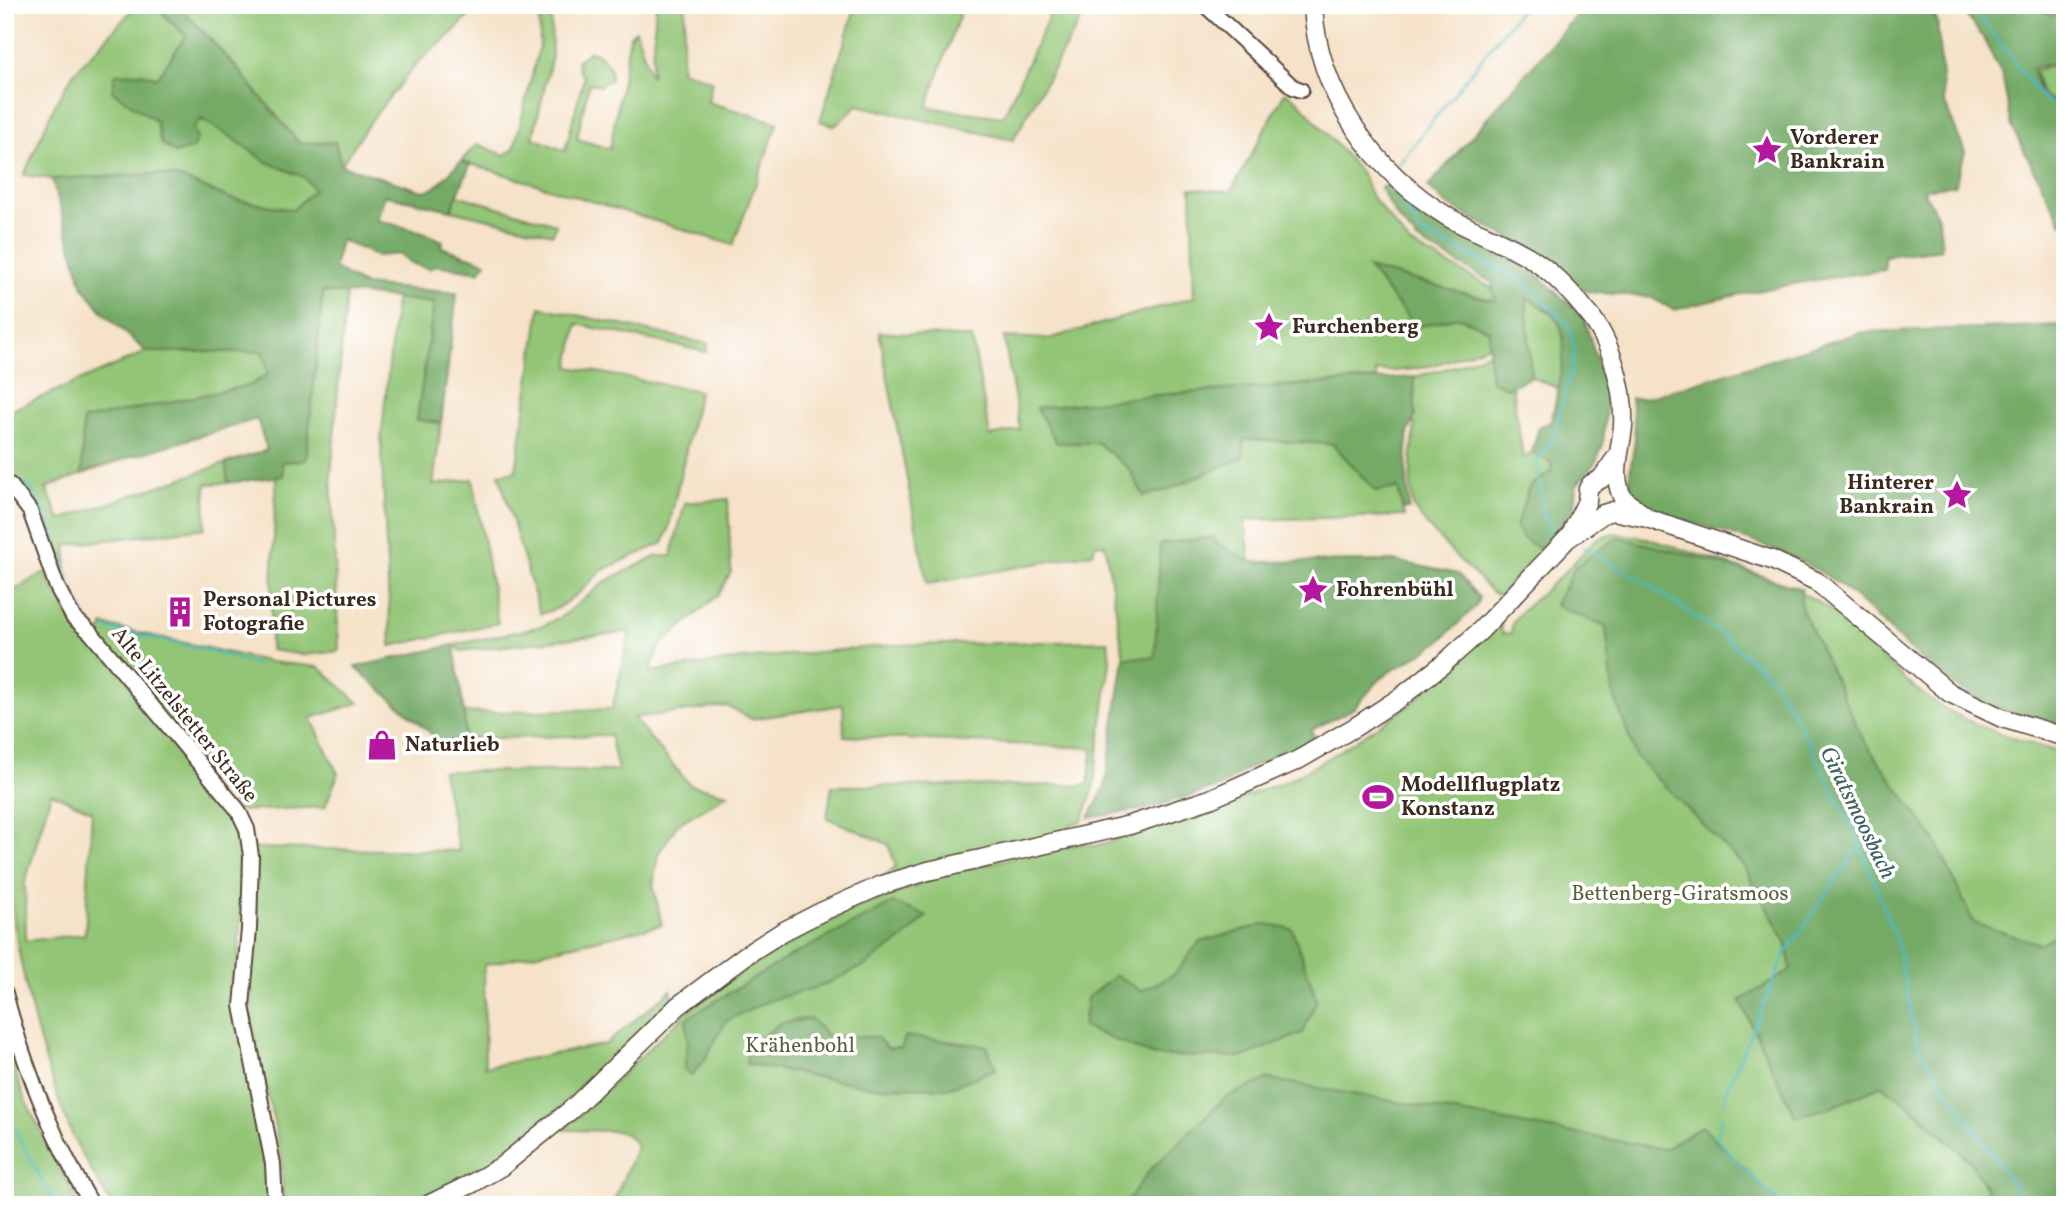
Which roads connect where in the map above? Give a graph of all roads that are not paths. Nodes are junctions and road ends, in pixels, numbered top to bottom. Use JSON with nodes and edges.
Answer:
{"nodes":[{"id":1,"x":1205,"y":5,"type":"edge"},
{"id":2,"x":1313,"y":5,"type":"edge"},
{"id":3,"x":1301,"y":90,"type":"dead end"},
{"id":4,"x":1618,"y":455,"type":"junction"},
{"id":5,"x":1601,"y":479,"type":"junction"},
{"id":6,"x":5,"y":484,"type":"edge"},
{"id":7,"x":1587,"y":502,"type":"junction"},
{"id":8,"x":1614,"y":502,"type":"junction"},
{"id":9,"x":1567,"y":539,"type":"junction"},
{"id":10,"x":2065,"y":737,"type":"edge"},
{"id":11,"x":5,"y":993,"type":"edge"},
{"id":12,"x":92,"y":1205,"type":"edge"},
{"id":13,"x":275,"y":1205,"type":"edge"},
{"id":14,"x":428,"y":1205,"type":"edge"}],
"edges":[{"from":1,"to":3,"type":"street"},
{"from":2,"to":4,"type":"main road"},
{"from":4,"to":5,"type":"main road"},
{"from":4,"to":8,"type":"main road"},
{"from":5,"to":7,"type":"main road"},
{"from":5,"to":8,"type":"main road"},
{"from":6,"to":13,"type":"street","name":"Alte Litzelstetter Straße"},
{"from":7,"to":8,"type":"main road"},
{"from":7,"to":9,"type":"main road"},
{"from":8,"to":9,"type":"main road"},
{"from":8,"to":10,"type":"main road"},
{"from":9,"to":14,"type":"main road"},
{"from":11,"to":12,"type":"street"}]}
